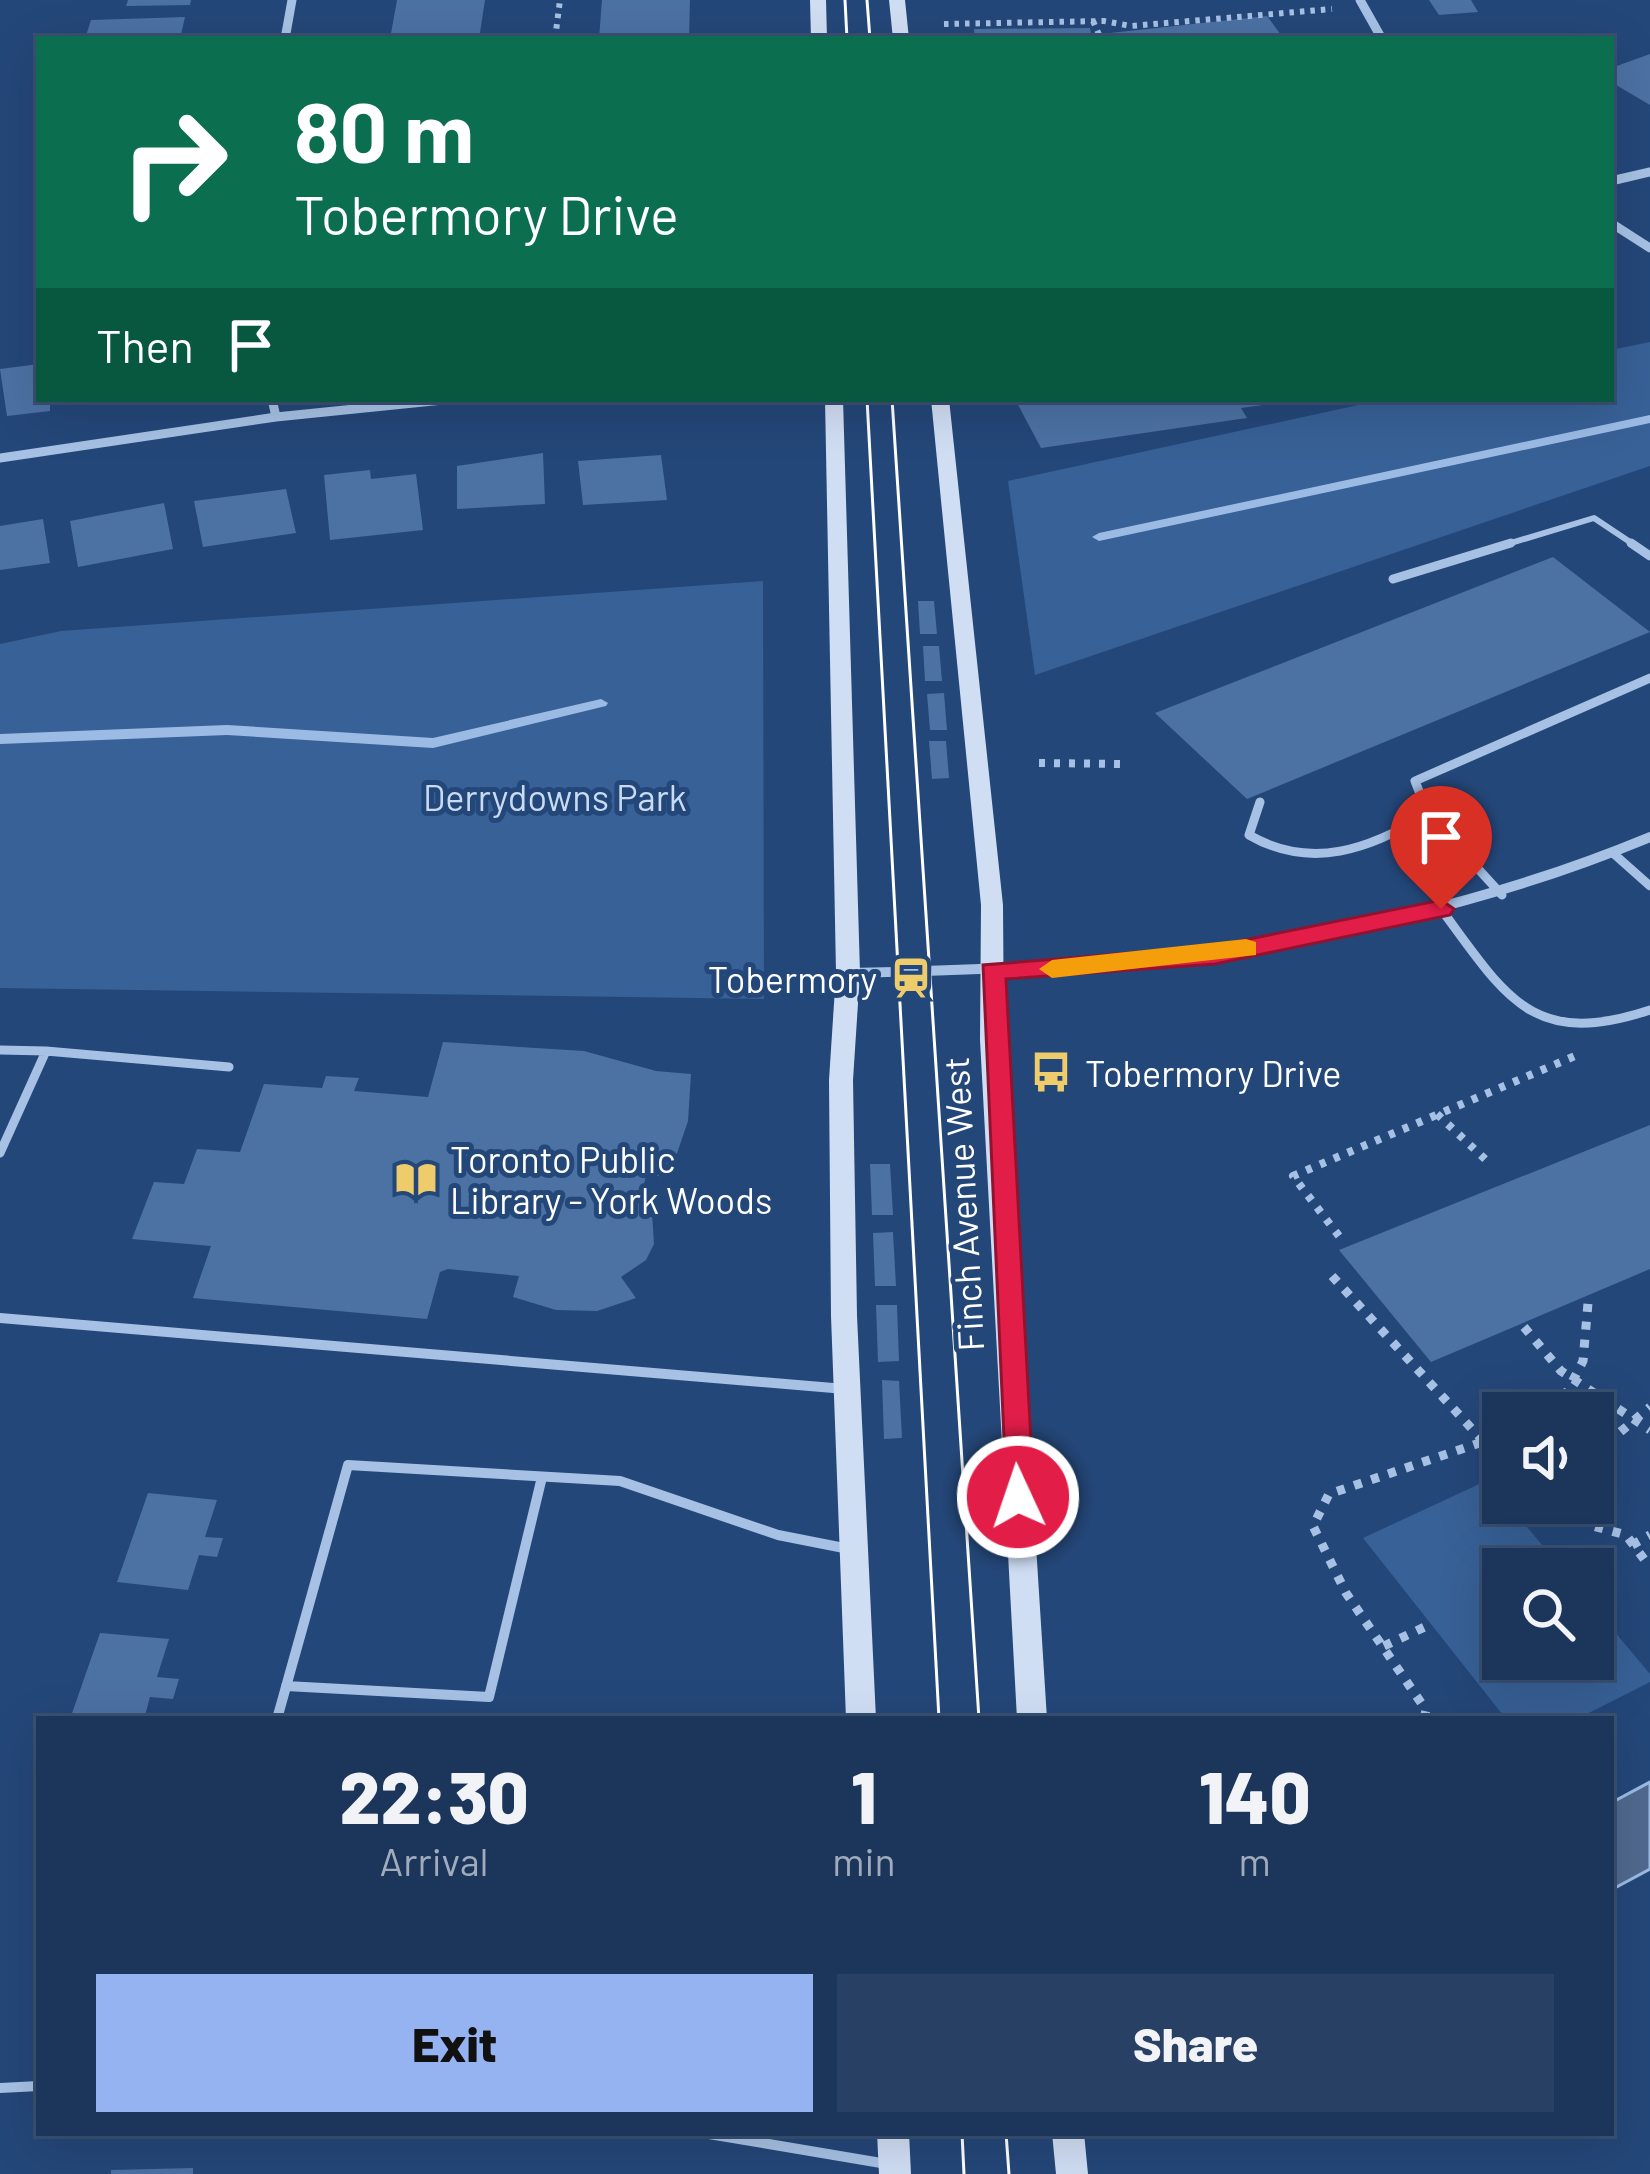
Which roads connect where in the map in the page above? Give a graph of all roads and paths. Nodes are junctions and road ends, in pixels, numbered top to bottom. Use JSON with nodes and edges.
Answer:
{"nodes":[{"id":1,"x":292,"y":0,"type":"edge"},
{"id":2,"x":560,"y":0,"type":"edge"},
{"id":3,"x":818,"y":0,"type":"edge"},
{"id":4,"x":896,"y":0,"type":"edge"},
{"id":5,"x":1362,"y":3,"type":"edge"},
{"id":6,"x":1093,"y":21,"type":"junction"},
{"id":7,"x":944,"y":24,"type":"dead end"},
{"id":8,"x":286,"y":36,"type":"edge"},
{"id":9,"x":555,"y":36,"type":"edge"},
{"id":10,"x":819,"y":36,"type":"edge"},
{"id":11,"x":901,"y":36,"type":"edge"},
{"id":12,"x":1100,"y":36,"type":"edge"},
{"id":13,"x":1380,"y":36,"type":"edge"},
{"id":14,"x":1650,"y":172,"type":"edge"},
{"id":15,"x":1614,"y":180,"type":"edge"},
{"id":16,"x":1617,"y":232,"type":"edge"},
{"id":17,"x":1650,"y":248,"type":"edge"},
{"id":18,"x":273,"y":402,"type":"edge"},
{"id":19,"x":423,"y":402,"type":"edge"},
{"id":20,"x":834,"y":402,"type":"edge"},
{"id":21,"x":940,"y":402,"type":"edge"},
{"id":22,"x":276,"y":417,"type":"junction"},
{"id":23,"x":0,"y":458,"type":"edge"},
{"id":24,"x":1650,"y":556,"type":"edge"},
{"id":25,"x":1394,"y":579,"type":"dead end"},
{"id":26,"x":1650,"y":678,"type":"edge"},
{"id":27,"x":1039,"y":763,"type":"dead end"},
{"id":28,"x":1124,"y":764,"type":"dead end"},
{"id":29,"x":1261,"y":802,"type":"dead end"},
{"id":30,"x":1428,"y":814,"type":"junction"},
{"id":31,"x":1650,"y":837,"type":"edge"},
{"id":32,"x":1614,"y":854,"type":"junction"},
{"id":33,"x":1650,"y":886,"type":"edge"},
{"id":34,"x":1502,"y":895,"type":"junction"},
{"id":35,"x":1441,"y":909,"type":"junction"},
{"id":36,"x":992,"y":971,"type":"junction"},
{"id":37,"x":848,"y":973,"type":"junction"},
{"id":38,"x":1650,"y":1010,"type":"edge"},
{"id":39,"x":0,"y":1050,"type":"edge"},
{"id":40,"x":46,"y":1051,"type":"junction"},
{"id":41,"x":1583,"y":1053,"type":"dead end"},
{"id":42,"x":229,"y":1067,"type":"dead end"},
{"id":43,"x":1437,"y":1114,"type":"junction"},
{"id":44,"x":0,"y":1153,"type":"edge"},
{"id":45,"x":1486,"y":1160,"type":"dead end"},
{"id":46,"x":1339,"y":1236,"type":"dead end"},
{"id":47,"x":1332,"y":1276,"type":"dead end"},
{"id":48,"x":1588,"y":1303,"type":"dead end"},
{"id":49,"x":0,"y":1318,"type":"edge"},
{"id":50,"x":1524,"y":1328,"type":"dead end"},
{"id":51,"x":1576,"y":1381,"type":"junction"},
{"id":52,"x":845,"y":1389,"type":"junction"},
{"id":53,"x":1569,"y":1392,"type":"edge"},
{"id":54,"x":1650,"y":1407,"type":"edge"},
{"id":55,"x":1635,"y":1420,"type":"junction"},
{"id":56,"x":1650,"y":1430,"type":"edge"},
{"id":57,"x":1614,"y":1438,"type":"edge"},
{"id":58,"x":1482,"y":1440,"type":"edge"},
{"id":59,"x":1482,"y":1443,"type":"edge"},
{"id":60,"x":542,"y":1477,"type":"junction"},
{"id":61,"x":1586,"y":1524,"type":"edge"},
{"id":62,"x":1650,"y":1535,"type":"edge"},
{"id":63,"x":1632,"y":1545,"type":"junction"},
{"id":64,"x":849,"y":1549,"type":"junction"},
{"id":65,"x":1650,"y":1567,"type":"edge"},
{"id":66,"x":1431,"y":1624,"type":"dead end"},
{"id":67,"x":1384,"y":1646,"type":"junction"},
{"id":68,"x":286,"y":1686,"type":"junction"},
{"id":69,"x":278,"y":1716,"type":"edge"},
{"id":70,"x":861,"y":1716,"type":"edge"},
{"id":71,"x":1032,"y":1716,"type":"edge"},
{"id":72,"x":1425,"y":1716,"type":"edge"},
{"id":73,"x":36,"y":2086,"type":"edge"},
{"id":74,"x":0,"y":2088,"type":"edge"},
{"id":75,"x":727,"y":2136,"type":"edge"},
{"id":76,"x":1068,"y":2136,"type":"edge"},
{"id":77,"x":894,"y":2158,"type":"edge"},
{"id":78,"x":1072,"y":2174,"type":"edge"}],
"edges":[{"from":1,"to":8,"type":"street"},
{"from":2,"to":9,"type":"path"},
{"from":3,"to":10,"type":"main road"},
{"from":4,"to":11,"type":"main road"},
{"from":5,"to":6,"type":"path"},
{"from":5,"to":13,"type":"street"},
{"from":6,"to":7,"type":"path"},
{"from":6,"to":12,"type":"path"},
{"from":14,"to":15,"type":"street"},
{"from":16,"to":17,"type":"street"},
{"from":18,"to":22,"type":"street"},
{"from":19,"to":22,"type":"street"},
{"from":20,"to":37,"type":"main road"},
{"from":21,"to":36,"type":"main road","name":"Finch Avenue West"},
{"from":22,"to":23,"type":"street"},
{"from":24,"to":25,"type":"lane"},
{"from":26,"to":30,"type":"lane"},
{"from":27,"to":28,"type":"path"},
{"from":29,"to":30,"type":"lane"},
{"from":30,"to":34,"type":"lane"},
{"from":31,"to":32,"type":"street"},
{"from":32,"to":33,"type":"lane"},
{"from":32,"to":34,"type":"street"},
{"from":34,"to":35,"type":"street"},
{"from":35,"to":36,"type":"street"},
{"from":35,"to":38,"type":"lane"},
{"from":36,"to":37,"type":"street"},
{"from":36,"to":71,"type":"main road","name":"Finch Avenue West"},
{"from":37,"to":52,"type":"main road"},
{"from":39,"to":40,"type":"lane"},
{"from":40,"to":42,"type":"lane"},
{"from":40,"to":44,"type":"lane"},
{"from":41,"to":43,"type":"path"},
{"from":43,"to":45,"type":"path"},
{"from":43,"to":46,"type":"path"},
{"from":47,"to":58,"type":"path"},
{"from":48,"to":51,"type":"path"},
{"from":49,"to":52,"type":"lane"},
{"from":50,"to":51,"type":"path"},
{"from":51,"to":53,"type":"path"},
{"from":51,"to":55,"type":"path"},
{"from":52,"to":64,"type":"main road"},
{"from":54,"to":55,"type":"path"},
{"from":55,"to":56,"type":"path"},
{"from":55,"to":57,"type":"path"},
{"from":59,"to":67,"type":"path"},
{"from":60,"to":64,"type":"lane"},
{"from":60,"to":68,"type":"lane"},
{"from":60,"to":68,"type":"lane"},
{"from":61,"to":63,"type":"path"},
{"from":62,"to":63,"type":"path"},
{"from":63,"to":65,"type":"path"},
{"from":64,"to":70,"type":"main road"},
{"from":66,"to":67,"type":"path"},
{"from":67,"to":72,"type":"path"},
{"from":68,"to":69,"type":"lane"},
{"from":73,"to":74,"type":"lane"},
{"from":75,"to":77,"type":"lane"},
{"from":76,"to":78,"type":"main road"}]}
